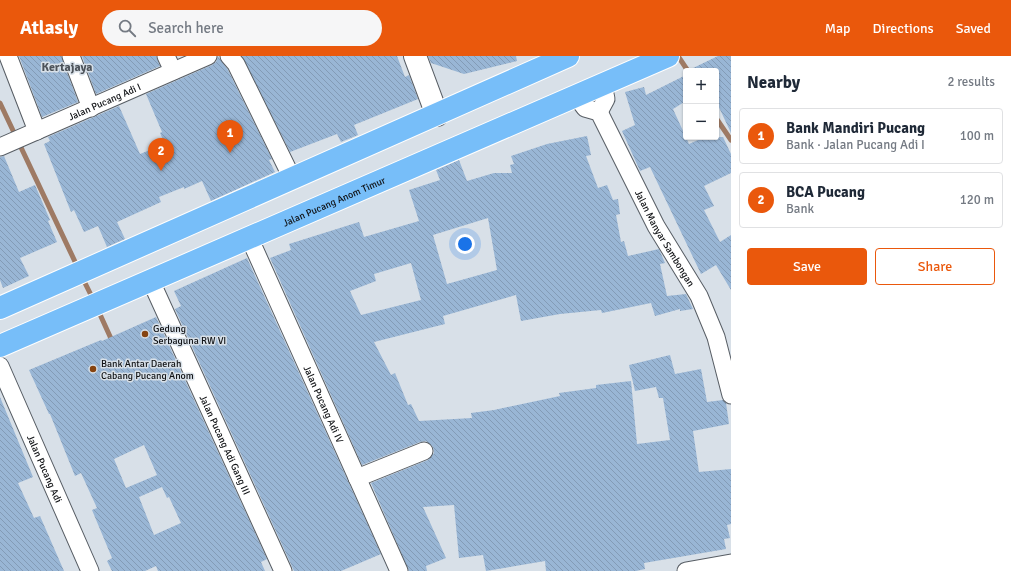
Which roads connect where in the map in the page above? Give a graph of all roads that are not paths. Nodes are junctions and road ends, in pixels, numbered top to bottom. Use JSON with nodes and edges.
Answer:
{"nodes":[{"id":1,"x":8,"y":56,"type":"edge"},
{"id":2,"x":71,"y":56,"type":"edge"},
{"id":3,"x":208,"y":56,"type":"edge"},
{"id":4,"x":229,"y":56,"type":"edge"},
{"id":5,"x":415,"y":56,"type":"edge"},
{"id":6,"x":568,"y":56,"type":"edge"},
{"id":7,"x":667,"y":57,"type":"edge"},
{"id":8,"x":170,"y":63,"type":"edge"},
{"id":9,"x":603,"y":84,"type":"junction"},
{"id":10,"x":576,"y":96,"type":"junction"},
{"id":11,"x":91,"y":108,"type":"junction"},
{"id":12,"x":599,"y":112,"type":"junction"},
{"id":13,"x":437,"y":115,"type":"junction"},
{"id":14,"x":18,"y":140,"type":"edge"},
{"id":15,"x":292,"y":178,"type":"junction"},
{"id":16,"x":249,"y":237,"type":"junction"},
{"id":17,"x":150,"y":279,"type":"junction"},
{"id":18,"x":0,"y":308,"type":"edge"},
{"id":19,"x":0,"y":346,"type":"edge"},
{"id":20,"x":0,"y":366,"type":"edge"},
{"id":21,"x":731,"y":395,"type":"edge"},
{"id":22,"x":424,"y":451,"type":"dead end"},
{"id":23,"x":357,"y":478,"type":"junction"},
{"id":24,"x":731,"y":563,"type":"edge"},
{"id":25,"x":90,"y":571,"type":"edge"},
{"id":26,"x":283,"y":571,"type":"edge"},
{"id":27,"x":399,"y":571,"type":"edge"},
{"id":28,"x":686,"y":571,"type":"edge"}],
"edges":[{"from":1,"to":14,"type":"street"},
{"from":2,"to":11,"type":"street"},
{"from":3,"to":8,"type":"street","name":"Jalan Pucang Adi I"},
{"from":4,"to":15,"type":"street"},
{"from":5,"to":13,"type":"street"},
{"from":6,"to":13,"type":"main road"},
{"from":7,"to":9,"type":"main road","name":"Jalan Pucang Anom Timur"},
{"from":8,"to":11,"type":"street","name":"Jalan Pucang Adi I"},
{"from":9,"to":10,"type":"main road","name":"Jalan Pucang Anom Timur"},
{"from":9,"to":12,"type":"street"},
{"from":10,"to":12,"type":"street"},
{"from":10,"to":16,"type":"main road","name":"Jalan Pucang Anom Timur"},
{"from":11,"to":14,"type":"street","name":"Jalan Pucang Adi I"},
{"from":12,"to":21,"type":"street","name":"Jalan Manyar Sambongan"},
{"from":13,"to":15,"type":"main road"},
{"from":15,"to":18,"type":"main road"},
{"from":16,"to":17,"type":"main road","name":"Jalan Pucang Anom Timur"},
{"from":16,"to":23,"type":"street","name":"Jalan Pucang Adi IV"},
{"from":17,"to":19,"type":"main road","name":"Jalan Pucang Anom Timur"},
{"from":17,"to":26,"type":"street","name":"Jalan Pucang Adi Gang III"},
{"from":20,"to":25,"type":"street","name":"Jalan Pucang Adi"},
{"from":22,"to":23,"type":"street"},
{"from":23,"to":27,"type":"street","name":"Jalan Pucang Adi IV"},
{"from":24,"to":28,"type":"street"}]}
